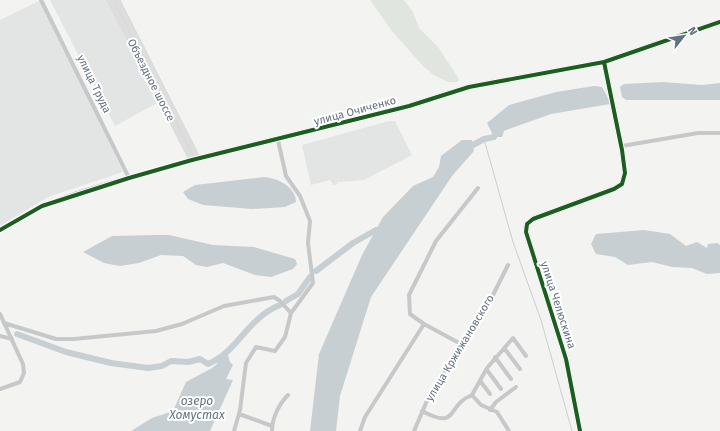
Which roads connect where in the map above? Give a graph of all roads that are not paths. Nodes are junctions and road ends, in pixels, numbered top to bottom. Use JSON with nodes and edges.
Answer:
{"nodes":[{"id":1,"x":41,"y":0,"type":"edge"},
{"id":2,"x":110,"y":0,"type":"edge"},
{"id":3,"x":117,"y":0,"type":"edge"},
{"id":4,"x":720,"y":22,"type":"edge"},
{"id":5,"x":604,"y":62,"type":"junction"},
{"id":6,"x":720,"y":133,"type":"edge"},
{"id":7,"x":278,"y":140,"type":"junction"},
{"id":8,"x":622,"y":146,"type":"junction"},
{"id":9,"x":198,"y":159,"type":"junction"},
{"id":10,"x":192,"y":160,"type":"junction"},
{"id":11,"x":129,"y":178,"type":"junction"},
{"id":12,"x":478,"y":188,"type":"dead end"},
{"id":13,"x":0,"y":230,"type":"edge"},
{"id":14,"x":508,"y":265,"type":"dead end"},
{"id":15,"x":292,"y":313,"type":"junction"},
{"id":16,"x":0,"y":314,"type":"edge"},
{"id":17,"x":4,"y":323,"type":"junction"},
{"id":18,"x":424,"y":324,"type":"junction"},
{"id":19,"x":0,"y":336,"type":"edge"},
{"id":20,"x":12,"y":339,"type":"junction"},
{"id":21,"x":461,"y":344,"type":"junction"},
{"id":22,"x":504,"y":348,"type":"junction"},
{"id":23,"x":526,"y":356,"type":"dead end"},
{"id":24,"x":496,"y":357,"type":"junction"},
{"id":25,"x":487,"y":370,"type":"junction"},
{"id":26,"x":520,"y":370,"type":"dead end"},
{"id":27,"x":511,"y":379,"type":"dead end"},
{"id":28,"x":481,"y":382,"type":"junction"},
{"id":29,"x":516,"y":387,"type":"dead end"},
{"id":30,"x":0,"y":389,"type":"edge"},
{"id":31,"x":501,"y":389,"type":"dead end"},
{"id":32,"x":490,"y":394,"type":"dead end"},
{"id":33,"x":288,"y":395,"type":"dead end"},
{"id":34,"x":472,"y":395,"type":"junction"},
{"id":35,"x":490,"y":410,"type":"junction"},
{"id":36,"x":422,"y":411,"type":"junction"},
{"id":37,"x":239,"y":414,"type":"junction"},
{"id":38,"x":272,"y":426,"type":"junction"},
{"id":39,"x":234,"y":431,"type":"edge"},
{"id":40,"x":272,"y":431,"type":"edge"},
{"id":41,"x":360,"y":431,"type":"edge"},
{"id":42,"x":414,"y":431,"type":"edge"},
{"id":43,"x":509,"y":431,"type":"edge"},
{"id":44,"x":580,"y":431,"type":"edge"}],
"edges":[{"from":1,"to":11,"type":"street","name":"улица Труда"},
{"from":2,"to":10,"type":"street","name":"Объездное шоссе"},
{"from":3,"to":9,"type":"street","name":"Объездное шоссе"},
{"from":4,"to":5,"type":"street","name":"улица Очиченко"},
{"from":5,"to":7,"type":"street","name":"улица Очиченко"},
{"from":5,"to":8,"type":"street"},
{"from":6,"to":8,"type":"street"},
{"from":7,"to":9,"type":"street","name":"улица Очиченко"},
{"from":7,"to":15,"type":"street"},
{"from":8,"to":44,"type":"street","name":"улица Челюскина"},
{"from":9,"to":10,"type":"street","name":"улица Очиченко"},
{"from":10,"to":11,"type":"street","name":"улица Очиченко"},
{"from":11,"to":13,"type":"street","name":"улица Очиченко"},
{"from":12,"to":18,"type":"street"},
{"from":14,"to":21,"type":"street","name":"улица Кржижановского"},
{"from":15,"to":17,"type":"street"},
{"from":15,"to":37,"type":"street"},
{"from":16,"to":17,"type":"street"},
{"from":17,"to":20,"type":"street"},
{"from":18,"to":21,"type":"street"},
{"from":18,"to":41,"type":"street"},
{"from":19,"to":20,"type":"street"},
{"from":20,"to":30,"type":"street"},
{"from":21,"to":36,"type":"street","name":"улица Кржижановского"},
{"from":22,"to":23,"type":"street"},
{"from":22,"to":24,"type":"street"},
{"from":22,"to":26,"type":"street"},
{"from":24,"to":25,"type":"street"},
{"from":24,"to":27,"type":"street"},
{"from":25,"to":28,"type":"street"},
{"from":25,"to":31,"type":"street"},
{"from":28,"to":32,"type":"street"},
{"from":28,"to":34,"type":"street"},
{"from":29,"to":35,"type":"street"},
{"from":33,"to":38,"type":"street"},
{"from":34,"to":35,"type":"street"},
{"from":34,"to":36,"type":"street"},
{"from":35,"to":43,"type":"street"},
{"from":36,"to":42,"type":"street","name":"улица Кржижановского"},
{"from":37,"to":38,"type":"street"},
{"from":37,"to":39,"type":"street"},
{"from":38,"to":40,"type":"street"}]}
